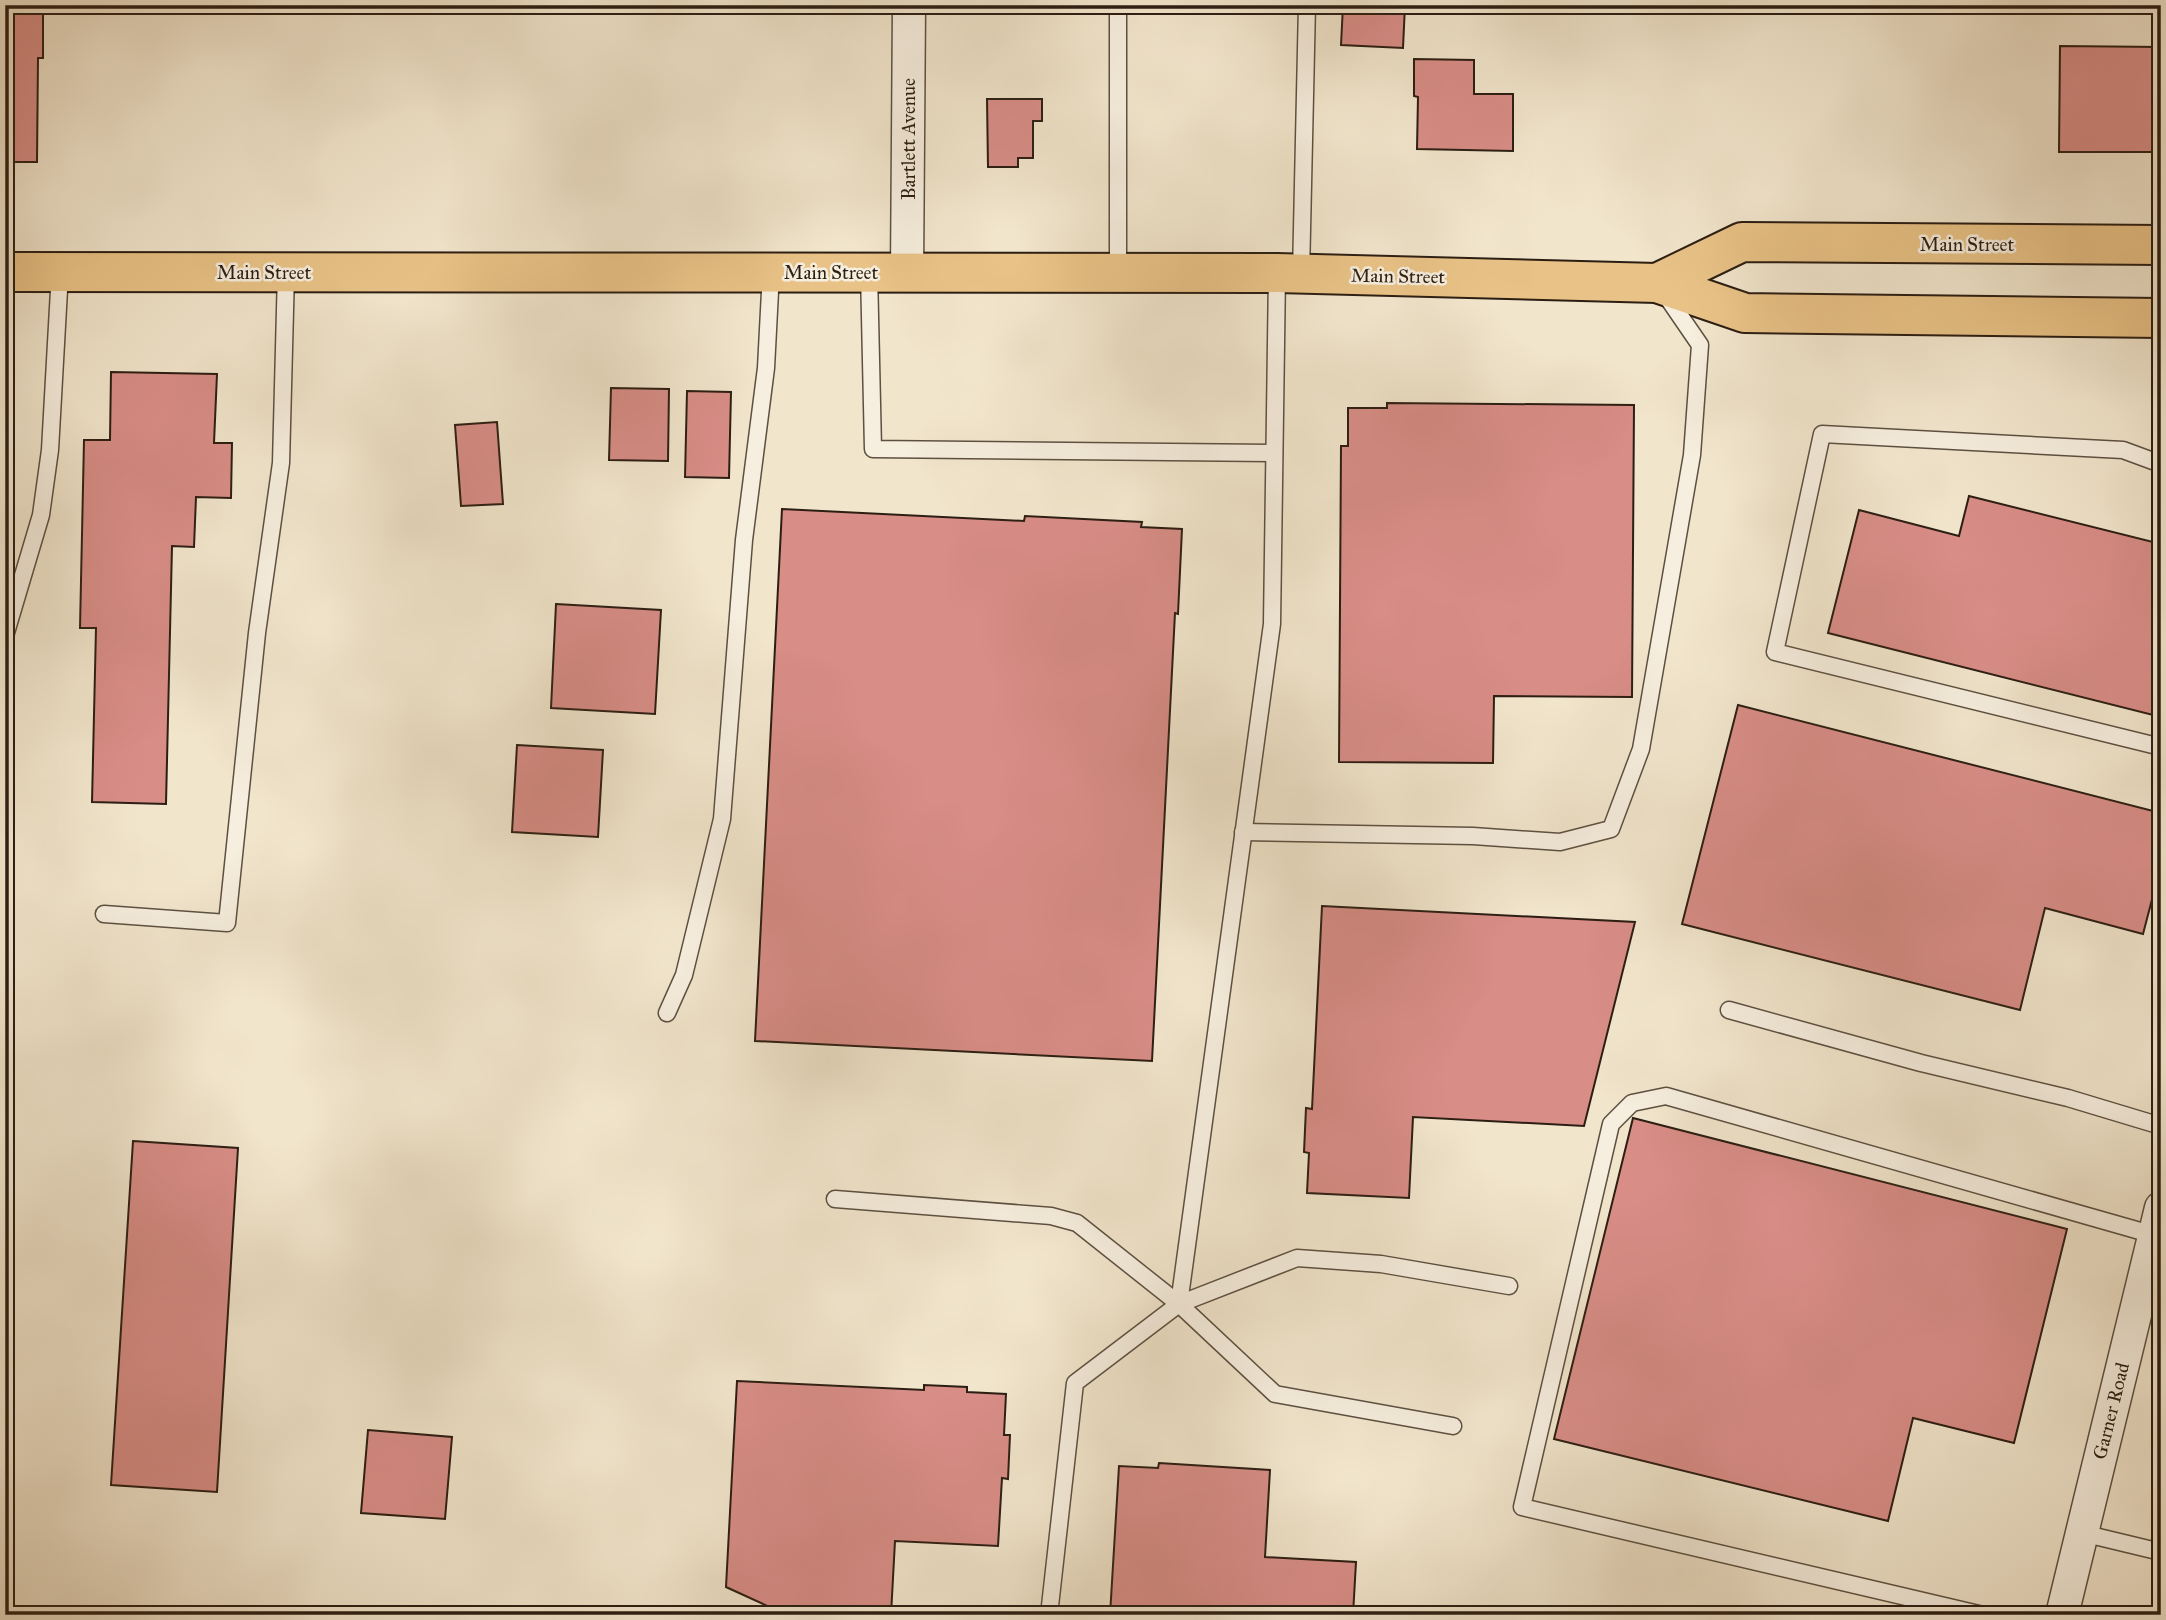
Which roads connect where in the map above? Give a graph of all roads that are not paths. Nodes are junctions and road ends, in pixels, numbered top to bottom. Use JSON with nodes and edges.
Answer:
{"nodes":[{"id":1,"x":909,"y":5,"type":"edge"},
{"id":2,"x":1118,"y":5,"type":"edge"},
{"id":3,"x":1307,"y":5,"type":"edge"},
{"id":4,"x":2161,"y":245,"type":"edge"},
{"id":5,"x":5,"y":272,"type":"edge"},
{"id":6,"x":60,"y":272,"type":"junction"},
{"id":7,"x":286,"y":272,"type":"junction"},
{"id":8,"x":771,"y":272,"type":"junction"},
{"id":9,"x":869,"y":272,"type":"junction"},
{"id":10,"x":907,"y":272,"type":"junction"},
{"id":11,"x":1118,"y":272,"type":"junction"},
{"id":12,"x":1289,"y":274,"type":"junction"},
{"id":13,"x":1657,"y":283,"type":"junction"},
{"id":14,"x":2161,"y":318,"type":"edge"},
{"id":15,"x":1275,"y":453,"type":"junction"},
{"id":16,"x":2161,"y":464,"type":"edge"},
{"id":17,"x":5,"y":636,"type":"edge"},
{"id":18,"x":2161,"y":747,"type":"edge"},
{"id":19,"x":1243,"y":832,"type":"junction"},
{"id":20,"x":104,"y":914,"type":"dead end"},
{"id":21,"x":1729,"y":1010,"type":"dead end"},
{"id":22,"x":667,"y":1013,"type":"dead end"},
{"id":23,"x":2161,"y":1126,"type":"edge"},
{"id":24,"x":835,"y":1199,"type":"dead end"},
{"id":25,"x":2157,"y":1221,"type":"edge"},
{"id":26,"x":1508,"y":1286,"type":"dead end"},
{"id":27,"x":1179,"y":1304,"type":"junction"},
{"id":28,"x":1453,"y":1426,"type":"dead end"},
{"id":29,"x":2082,"y":1533,"type":"junction"},
{"id":30,"x":2161,"y":1552,"type":"edge"},
{"id":31,"x":1049,"y":1615,"type":"edge"},
{"id":32,"x":1983,"y":1615,"type":"edge"},
{"id":33,"x":2062,"y":1615,"type":"edge"}],
"edges":[{"from":1,"to":10,"type":"street","name":"Bartlett Avenue"},
{"from":2,"to":11,"type":"lane"},
{"from":3,"to":12,"type":"lane"},
{"from":4,"to":13,"type":"main road","name":"Main Street"},
{"from":5,"to":6,"type":"main road","name":"Main Street"},
{"from":6,"to":7,"type":"main road","name":"Main Street"},
{"from":6,"to":17,"type":"lane"},
{"from":7,"to":8,"type":"main road","name":"Main Street"},
{"from":7,"to":20,"type":"lane"},
{"from":8,"to":9,"type":"main road","name":"Main Street"},
{"from":8,"to":22,"type":"lane"},
{"from":9,"to":10,"type":"main road","name":"Main Street"},
{"from":9,"to":15,"type":"lane"},
{"from":10,"to":11,"type":"main road","name":"Main Street"},
{"from":11,"to":12,"type":"main road","name":"Main Street"},
{"from":12,"to":13,"type":"main road","name":"Main Street"},
{"from":12,"to":15,"type":"lane"},
{"from":13,"to":14,"type":"main road","name":"Main Street"},
{"from":13,"to":19,"type":"lane"},
{"from":15,"to":19,"type":"lane"},
{"from":16,"to":18,"type":"lane"},
{"from":19,"to":27,"type":"lane"},
{"from":21,"to":23,"type":"lane"},
{"from":24,"to":27,"type":"lane"},
{"from":25,"to":29,"type":"street","name":"Garner Road"},
{"from":25,"to":32,"type":"lane"},
{"from":26,"to":27,"type":"lane"},
{"from":27,"to":28,"type":"lane"},
{"from":27,"to":31,"type":"lane"},
{"from":29,"to":30,"type":"lane"},
{"from":29,"to":33,"type":"street","name":"Garner Road"}]}
